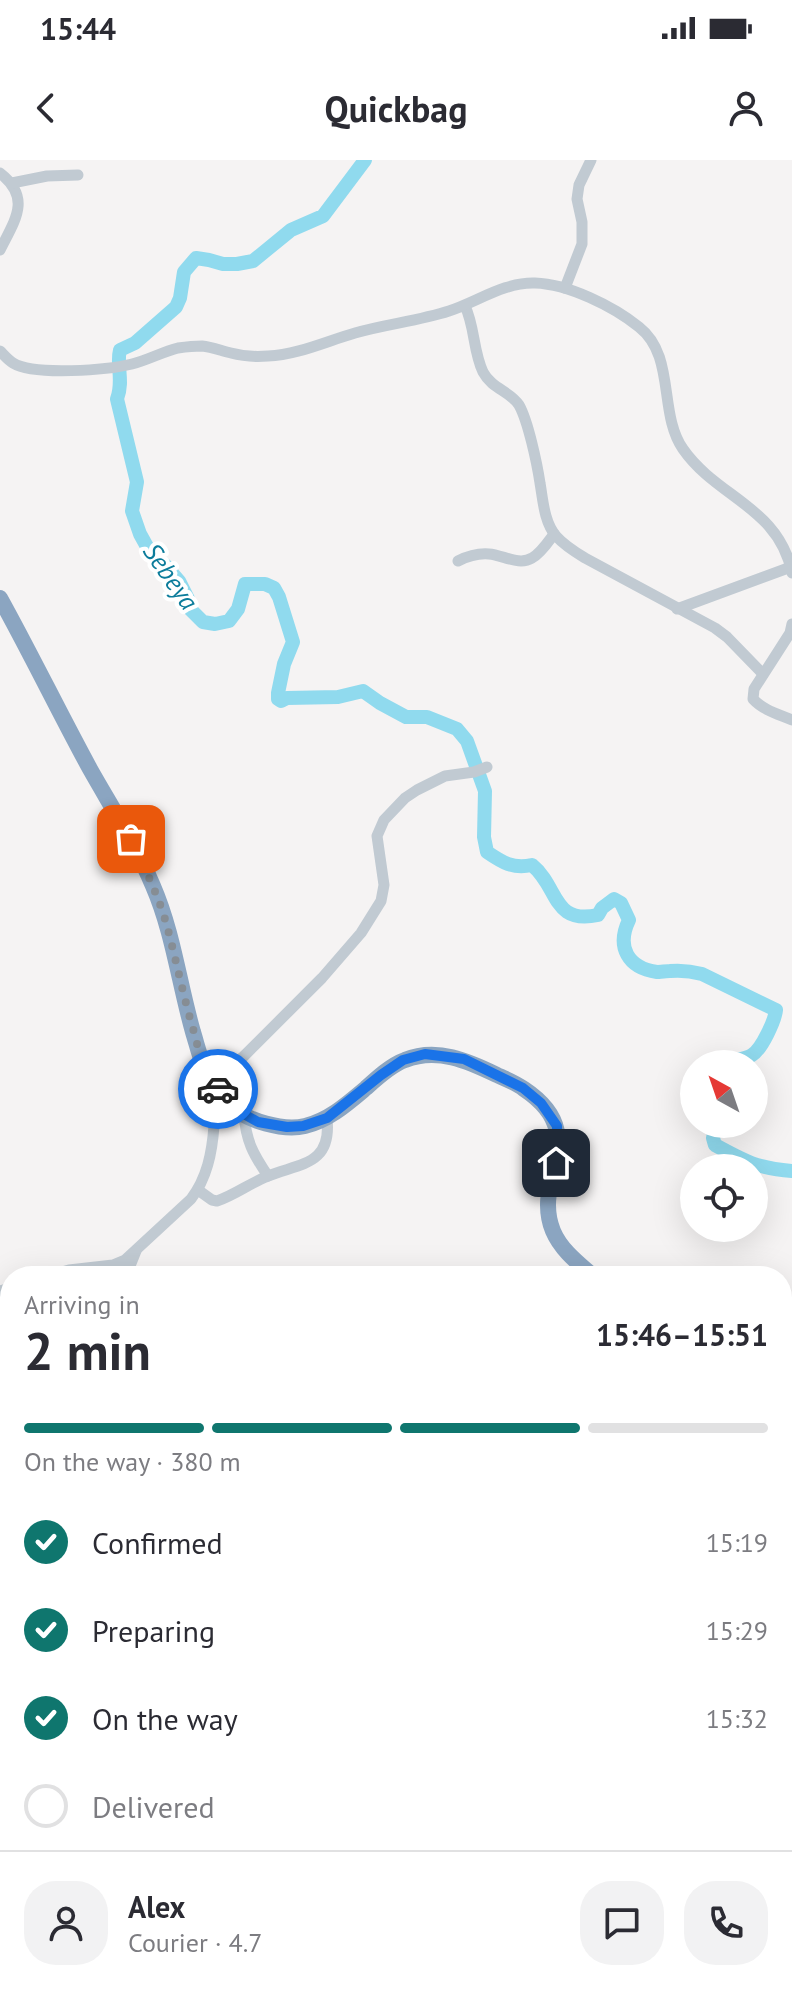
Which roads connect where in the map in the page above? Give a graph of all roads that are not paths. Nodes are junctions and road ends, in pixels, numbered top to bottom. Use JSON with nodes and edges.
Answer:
{"nodes":[{"id":1,"x":591,"y":160,"type":"edge"},
{"id":2,"x":0,"y":173,"type":"edge"},
{"id":3,"x":78,"y":175,"type":"dead end"},
{"id":4,"x":12,"y":183,"type":"junction"},
{"id":5,"x":0,"y":250,"type":"edge"},
{"id":6,"x":565,"y":288,"type":"junction"},
{"id":7,"x":465,"y":306,"type":"junction"},
{"id":8,"x":0,"y":351,"type":"edge"},
{"id":9,"x":554,"y":534,"type":"junction"},
{"id":10,"x":458,"y":561,"type":"dead end"},
{"id":11,"x":791,"y":570,"type":"edge"},
{"id":12,"x":0,"y":598,"type":"edge"},
{"id":13,"x":677,"y":609,"type":"junction"},
{"id":14,"x":792,"y":624,"type":"edge"},
{"id":15,"x":763,"y":674,"type":"junction"},
{"id":16,"x":792,"y":720,"type":"edge"},
{"id":17,"x":481,"y":770,"type":"dead end"},
{"id":18,"x":210,"y":1080,"type":"junction"},
{"id":19,"x":238,"y":1111,"type":"junction"},
{"id":20,"x":327,"y":1118,"type":"junction"},
{"id":21,"x":268,"y":1176,"type":"junction"},
{"id":22,"x":198,"y":1190,"type":"junction"},
{"id":23,"x":137,"y":1250,"type":"junction"},
{"id":24,"x":104,"y":1266,"type":"edge"},
{"id":25,"x":130,"y":1266,"type":"edge"},
{"id":26,"x":582,"y":1266,"type":"edge"}],
"edges":[{"from":1,"to":6,"type":"street"},
{"from":2,"to":4,"type":"street"},
{"from":3,"to":4,"type":"street"},
{"from":4,"to":5,"type":"street"},
{"from":6,"to":7,"type":"street"},
{"from":6,"to":11,"type":"street"},
{"from":7,"to":8,"type":"street"},
{"from":7,"to":9,"type":"street"},
{"from":9,"to":10,"type":"street"},
{"from":9,"to":13,"type":"street"},
{"from":11,"to":13,"type":"street"},
{"from":12,"to":18,"type":"highway"},
{"from":13,"to":15,"type":"street"},
{"from":14,"to":15,"type":"street"},
{"from":15,"to":16,"type":"street"},
{"from":17,"to":18,"type":"street"},
{"from":18,"to":19,"type":"highway"},
{"from":19,"to":20,"type":"highway"},
{"from":19,"to":21,"type":"street"},
{"from":19,"to":22,"type":"street"},
{"from":20,"to":21,"type":"street"},
{"from":20,"to":26,"type":"highway"},
{"from":21,"to":22,"type":"street"},
{"from":22,"to":23,"type":"street"},
{"from":23,"to":24,"type":"street"},
{"from":23,"to":25,"type":"street"}]}
